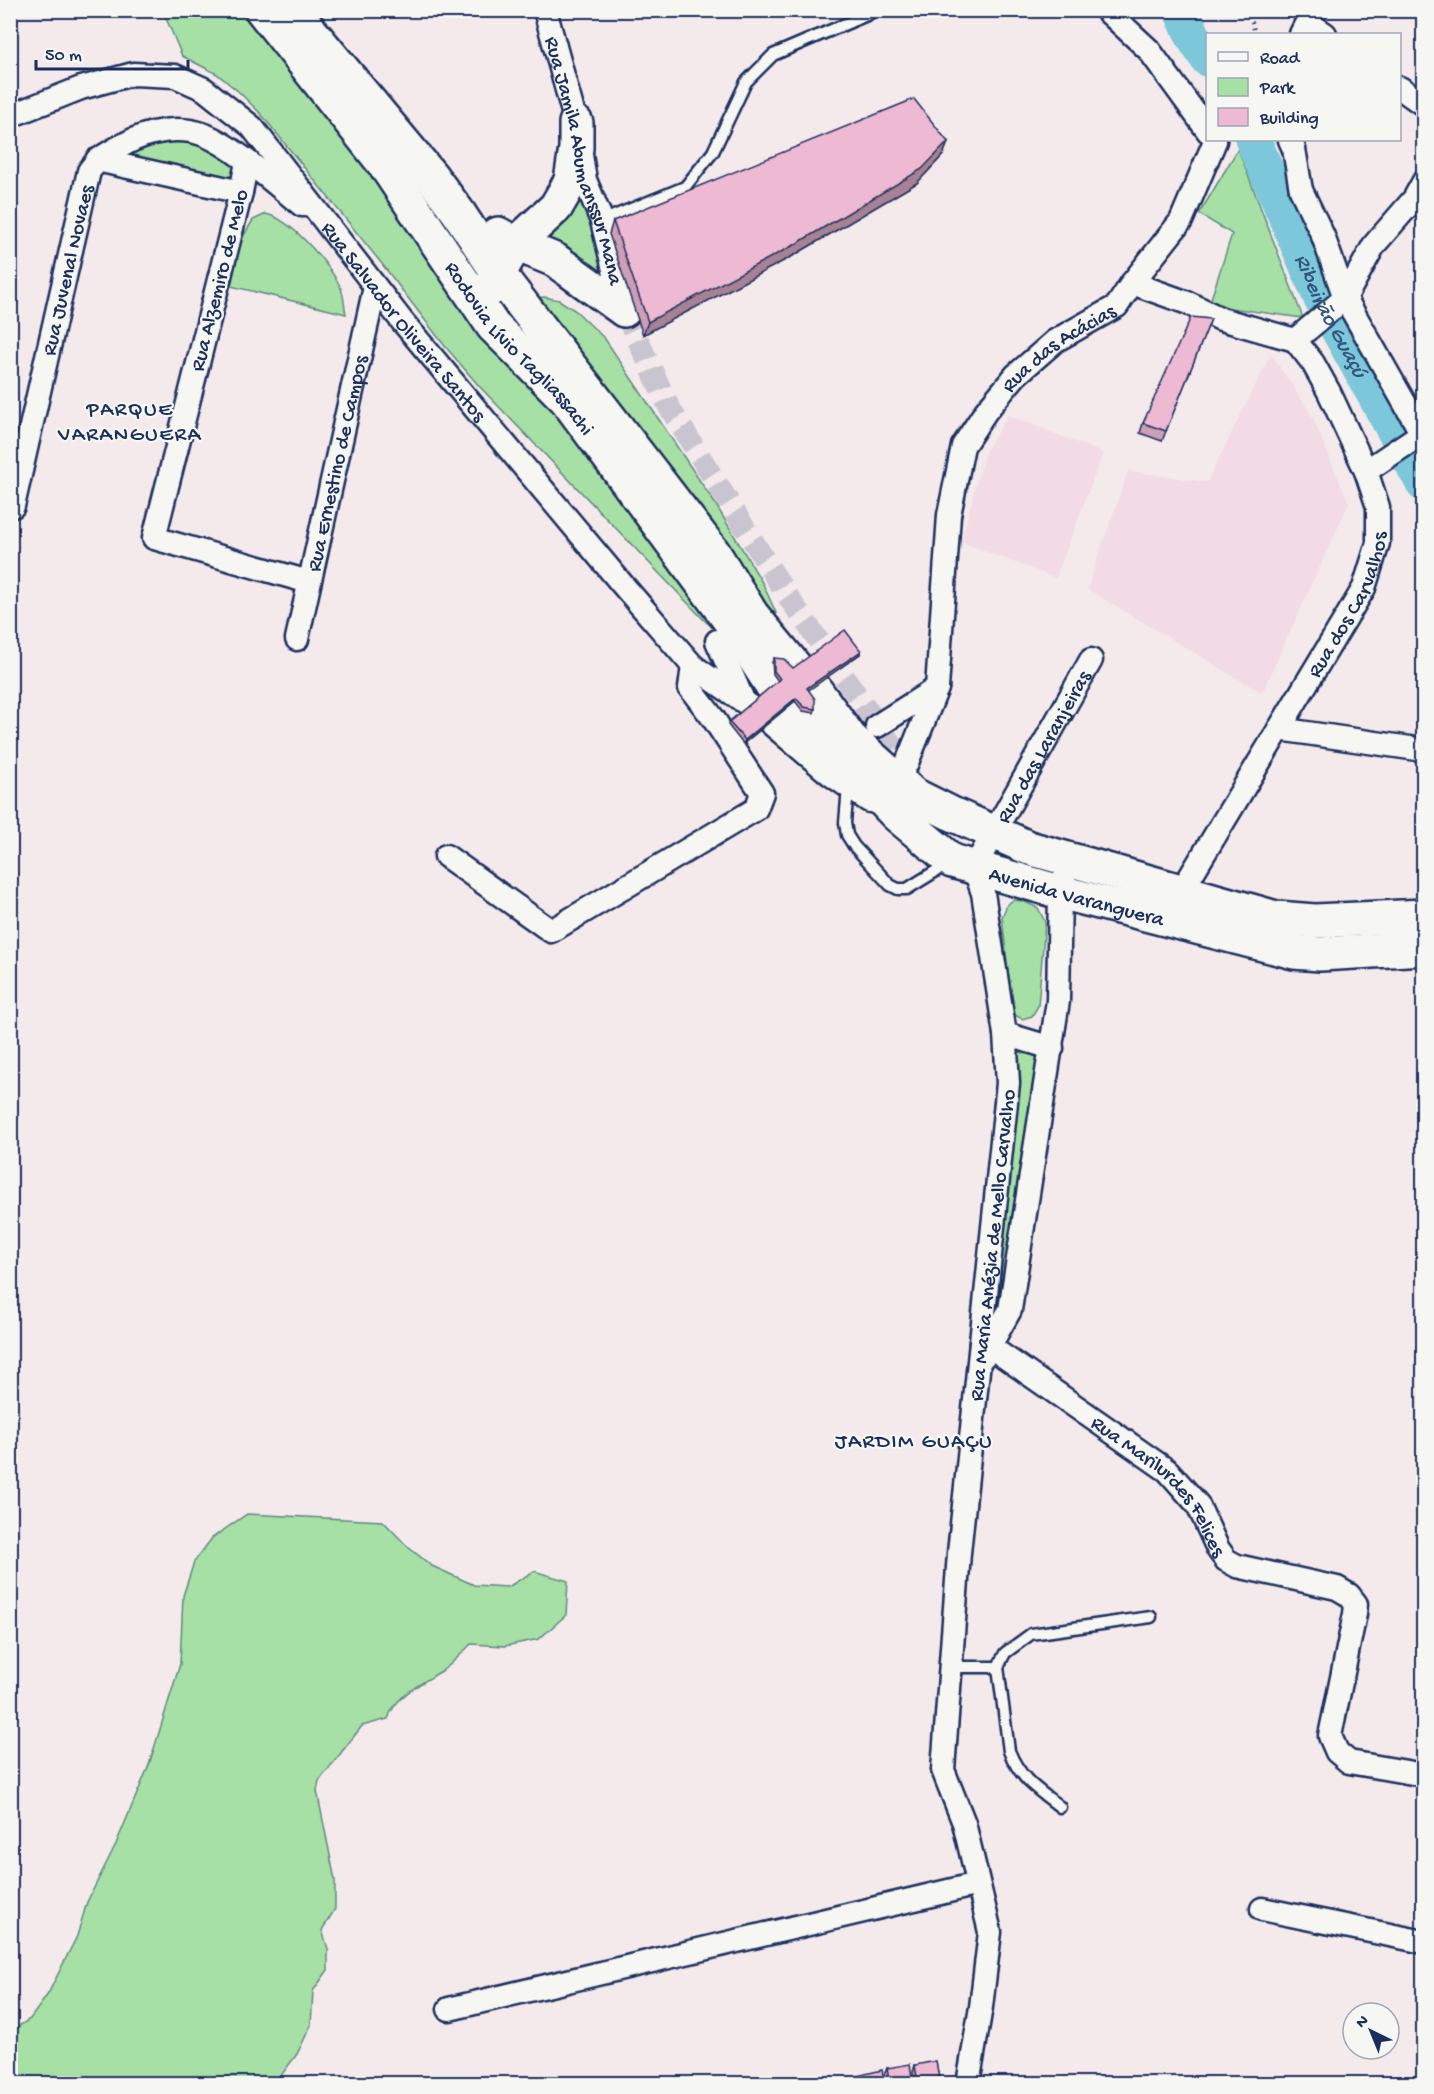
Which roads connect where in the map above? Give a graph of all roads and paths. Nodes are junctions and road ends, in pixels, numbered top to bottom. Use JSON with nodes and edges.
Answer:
{"nodes":[{"id":1,"x":262,"y":10,"type":"edge"},
{"id":2,"x":293,"y":10,"type":"edge"},
{"id":3,"x":545,"y":10,"type":"edge"},
{"id":4,"x":1106,"y":10,"type":"edge"},
{"id":5,"x":1248,"y":10,"type":"edge"},
{"id":6,"x":869,"y":14,"type":"dead end"},
{"id":7,"x":1255,"y":33,"type":"edge"},
{"id":8,"x":1401,"y":89,"type":"edge"},
{"id":9,"x":1424,"y":105,"type":"edge"},
{"id":10,"x":10,"y":116,"type":"edge"},
{"id":11,"x":576,"y":123,"type":"junction"},
{"id":12,"x":1206,"y":129,"type":"edge"},
{"id":13,"x":1211,"y":141,"type":"edge"},
{"id":14,"x":1290,"y":141,"type":"edge"},
{"id":15,"x":97,"y":160,"type":"junction"},
{"id":16,"x":247,"y":162,"type":"junction"},
{"id":17,"x":1424,"y":182,"type":"edge"},
{"id":18,"x":241,"y":192,"type":"junction"},
{"id":19,"x":458,"y":212,"type":"junction"},
{"id":20,"x":602,"y":221,"type":"junction"},
{"id":21,"x":329,"y":226,"type":"junction"},
{"id":22,"x":516,"y":244,"type":"junction"},
{"id":23,"x":498,"y":273,"type":"junction"},
{"id":24,"x":1132,"y":283,"type":"junction"},
{"id":25,"x":375,"y":287,"type":"junction"},
{"id":26,"x":1333,"y":308,"type":"junction"},
{"id":27,"x":624,"y":310,"type":"joint"},
{"id":28,"x":494,"y":326,"type":"junction"},
{"id":29,"x":1295,"y":340,"type":"junction"},
{"id":30,"x":1417,"y":435,"type":"edge"},
{"id":31,"x":1366,"y":471,"type":"junction"},
{"id":32,"x":13,"y":506,"type":"dead end"},
{"id":33,"x":309,"y":582,"type":"junction"},
{"id":34,"x":725,"y":633,"type":"junction"},
{"id":35,"x":297,"y":639,"type":"dead end"},
{"id":36,"x":1090,"y":660,"type":"dead end"},
{"id":37,"x":693,"y":666,"type":"junction"},
{"id":38,"x":937,"y":688,"type":"junction"},
{"id":39,"x":776,"y":697,"type":"junction"},
{"id":40,"x":877,"y":726,"type":"dead end"},
{"id":41,"x":1279,"y":729,"type":"junction"},
{"id":42,"x":1424,"y":750,"type":"edge"},
{"id":43,"x":906,"y":765,"type":"dead end"},
{"id":44,"x":848,"y":787,"type":"junction"},
{"id":45,"x":897,"y":815,"type":"junction"},
{"id":46,"x":993,"y":833,"type":"junction"},
{"id":47,"x":446,"y":856,"type":"dead end"},
{"id":48,"x":1070,"y":860,"type":"junction"},
{"id":49,"x":963,"y":864,"type":"junction"},
{"id":50,"x":1060,"y":892,"type":"junction"},
{"id":51,"x":1181,"y":892,"type":"junction"},
{"id":52,"x":1424,"y":916,"type":"edge"},
{"id":53,"x":1424,"y":948,"type":"edge"},
{"id":54,"x":1005,"y":1034,"type":"junction"},
{"id":55,"x":1052,"y":1048,"type":"junction"},
{"id":56,"x":983,"y":1351,"type":"junction"},
{"id":57,"x":1151,"y":1617,"type":"dead end"},
{"id":58,"x":998,"y":1666,"type":"junction"},
{"id":59,"x":952,"y":1667,"type":"junction"},
{"id":60,"x":1424,"y":1775,"type":"edge"},
{"id":61,"x":1059,"y":1807,"type":"dead end"},
{"id":62,"x":978,"y":1884,"type":"junction"},
{"id":63,"x":1262,"y":1909,"type":"dead end"},
{"id":64,"x":1424,"y":1942,"type":"edge"},
{"id":65,"x":450,"y":2009,"type":"dead end"},
{"id":66,"x":968,"y":2084,"type":"edge"}],
"edges":[{"from":1,"to":28,"type":"highway","name":"Rodovia Lívio Tagliassachi"},
{"from":2,"to":19,"type":"highway","name":"Rodovia Lívio Tagliassachi"},
{"from":3,"to":11,"type":"street","name":"Rua Jamila Abumanssur Mana"},
{"from":4,"to":12,"type":"street"},
{"from":5,"to":7,"type":"path"},
{"from":6,"to":20,"type":"lane"},
{"from":8,"to":9,"type":"street"},
{"from":10,"to":21,"type":"street","name":"Rua Salvador Oliveira Santos"},
{"from":11,"to":20,"type":"street","name":"Rua Jamila Abumanssur Mana"},
{"from":11,"to":22,"type":"highway"},
{"from":13,"to":24,"type":"street"},
{"from":14,"to":26,"type":"street"},
{"from":15,"to":16,"type":"street","name":"Rua Juvenal Novaes"},
{"from":15,"to":18,"type":"street"},
{"from":15,"to":32,"type":"street","name":"Rua Juvenal Novaes"},
{"from":16,"to":18,"type":"street","name":"Rua Alzemiro de Melo"},
{"from":16,"to":21,"type":"street","name":"Rua Juvenal Novaes"},
{"from":17,"to":26,"type":"street"},
{"from":18,"to":33,"type":"street","name":"Rua Alzemiro de Melo"},
{"from":19,"to":22,"type":"highway"},
{"from":19,"to":23,"type":"highway","name":"Rodovia Lívio Tagliassachi"},
{"from":20,"to":27,"type":"street","name":"Rua Jamila Abumanssur Mana"},
{"from":21,"to":25,"type":"street","name":"Rua Salvador Oliveira Santos"},
{"from":22,"to":23,"type":"highway"},
{"from":22,"to":27,"type":"highway"},
{"from":23,"to":28,"type":"highway"},
{"from":23,"to":39,"type":"highway","name":"Rodovia Lívio Tagliassachi"},
{"from":24,"to":29,"type":"street","name":"Rua das Acácias"},
{"from":24,"to":38,"type":"street","name":"Rua das Acácias"},
{"from":25,"to":33,"type":"street","name":"Rua Ernestino de Campos"},
{"from":25,"to":37,"type":"street","name":"Rua Salvador Oliveira Santos"},
{"from":26,"to":29,"type":"street"},
{"from":26,"to":30,"type":"street"},
{"from":28,"to":34,"type":"highway","name":"Rodovia Lívio Tagliassachi"},
{"from":29,"to":31,"type":"street"},
{"from":30,"to":31,"type":"street"},
{"from":31,"to":41,"type":"street","name":"Rua dos Carvalhos"},
{"from":33,"to":35,"type":"street","name":"Rua Ernestino de Campos"},
{"from":34,"to":37,"type":"street"},
{"from":34,"to":39,"type":"highway","name":"Rodovia Lívio Tagliassachi"},
{"from":36,"to":46,"type":"street","name":"Rua das Laranjeiras"},
{"from":37,"to":39,"type":"street","name":"Rua Salvador Oliveira Santos"},
{"from":37,"to":47,"type":"street"},
{"from":38,"to":40,"type":"street"},
{"from":38,"to":43,"type":"street","name":"Rua das Acácias"},
{"from":39,"to":44,"type":"street","name":"Rua Salvador Oliveira Santos"},
{"from":39,"to":45,"type":"highway","name":"Avenida Varanguera"},
{"from":39,"to":46,"type":"highway","name":"Avenida Varanguera"},
{"from":41,"to":42,"type":"street"},
{"from":41,"to":51,"type":"street","name":"Rua dos Carvalhos"},
{"from":44,"to":45,"type":"street","name":"Rua Salvador Oliveira Santos"},
{"from":44,"to":49,"type":"lane"},
{"from":45,"to":49,"type":"highway","name":"Avenida Varanguera"},
{"from":46,"to":48,"type":"highway","name":"Avenida Varanguera"},
{"from":46,"to":49,"type":"street","name":"Rua das Laranjeiras"},
{"from":48,"to":50,"type":"street"},
{"from":48,"to":51,"type":"highway","name":"Avenida Varanguera"},
{"from":49,"to":50,"type":"highway","name":"Avenida Varanguera"},
{"from":49,"to":54,"type":"street","name":"Rua Maria Anézia de Mello Carvalho"},
{"from":50,"to":53,"type":"highway","name":"Avenida Varanguera"},
{"from":50,"to":55,"type":"street"},
{"from":51,"to":52,"type":"highway","name":"Avenida Varanguera"},
{"from":54,"to":55,"type":"street"},
{"from":54,"to":56,"type":"street","name":"Rua Maria Anézia de Mello Carvalho"},
{"from":55,"to":56,"type":"street"},
{"from":56,"to":59,"type":"street","name":"Rua Maria Anézia de Mello Carvalho"},
{"from":56,"to":60,"type":"street","name":"Rua Marilurdes Felices"},
{"from":57,"to":58,"type":"lane"},
{"from":58,"to":59,"type":"lane"},
{"from":58,"to":61,"type":"lane"},
{"from":59,"to":62,"type":"street","name":"Rua Maria Anézia de Mello Carvalho"},
{"from":62,"to":65,"type":"street"},
{"from":62,"to":66,"type":"street","name":"Rua Maria Anézia de Mello Carvalho"},
{"from":63,"to":64,"type":"street"}]}
